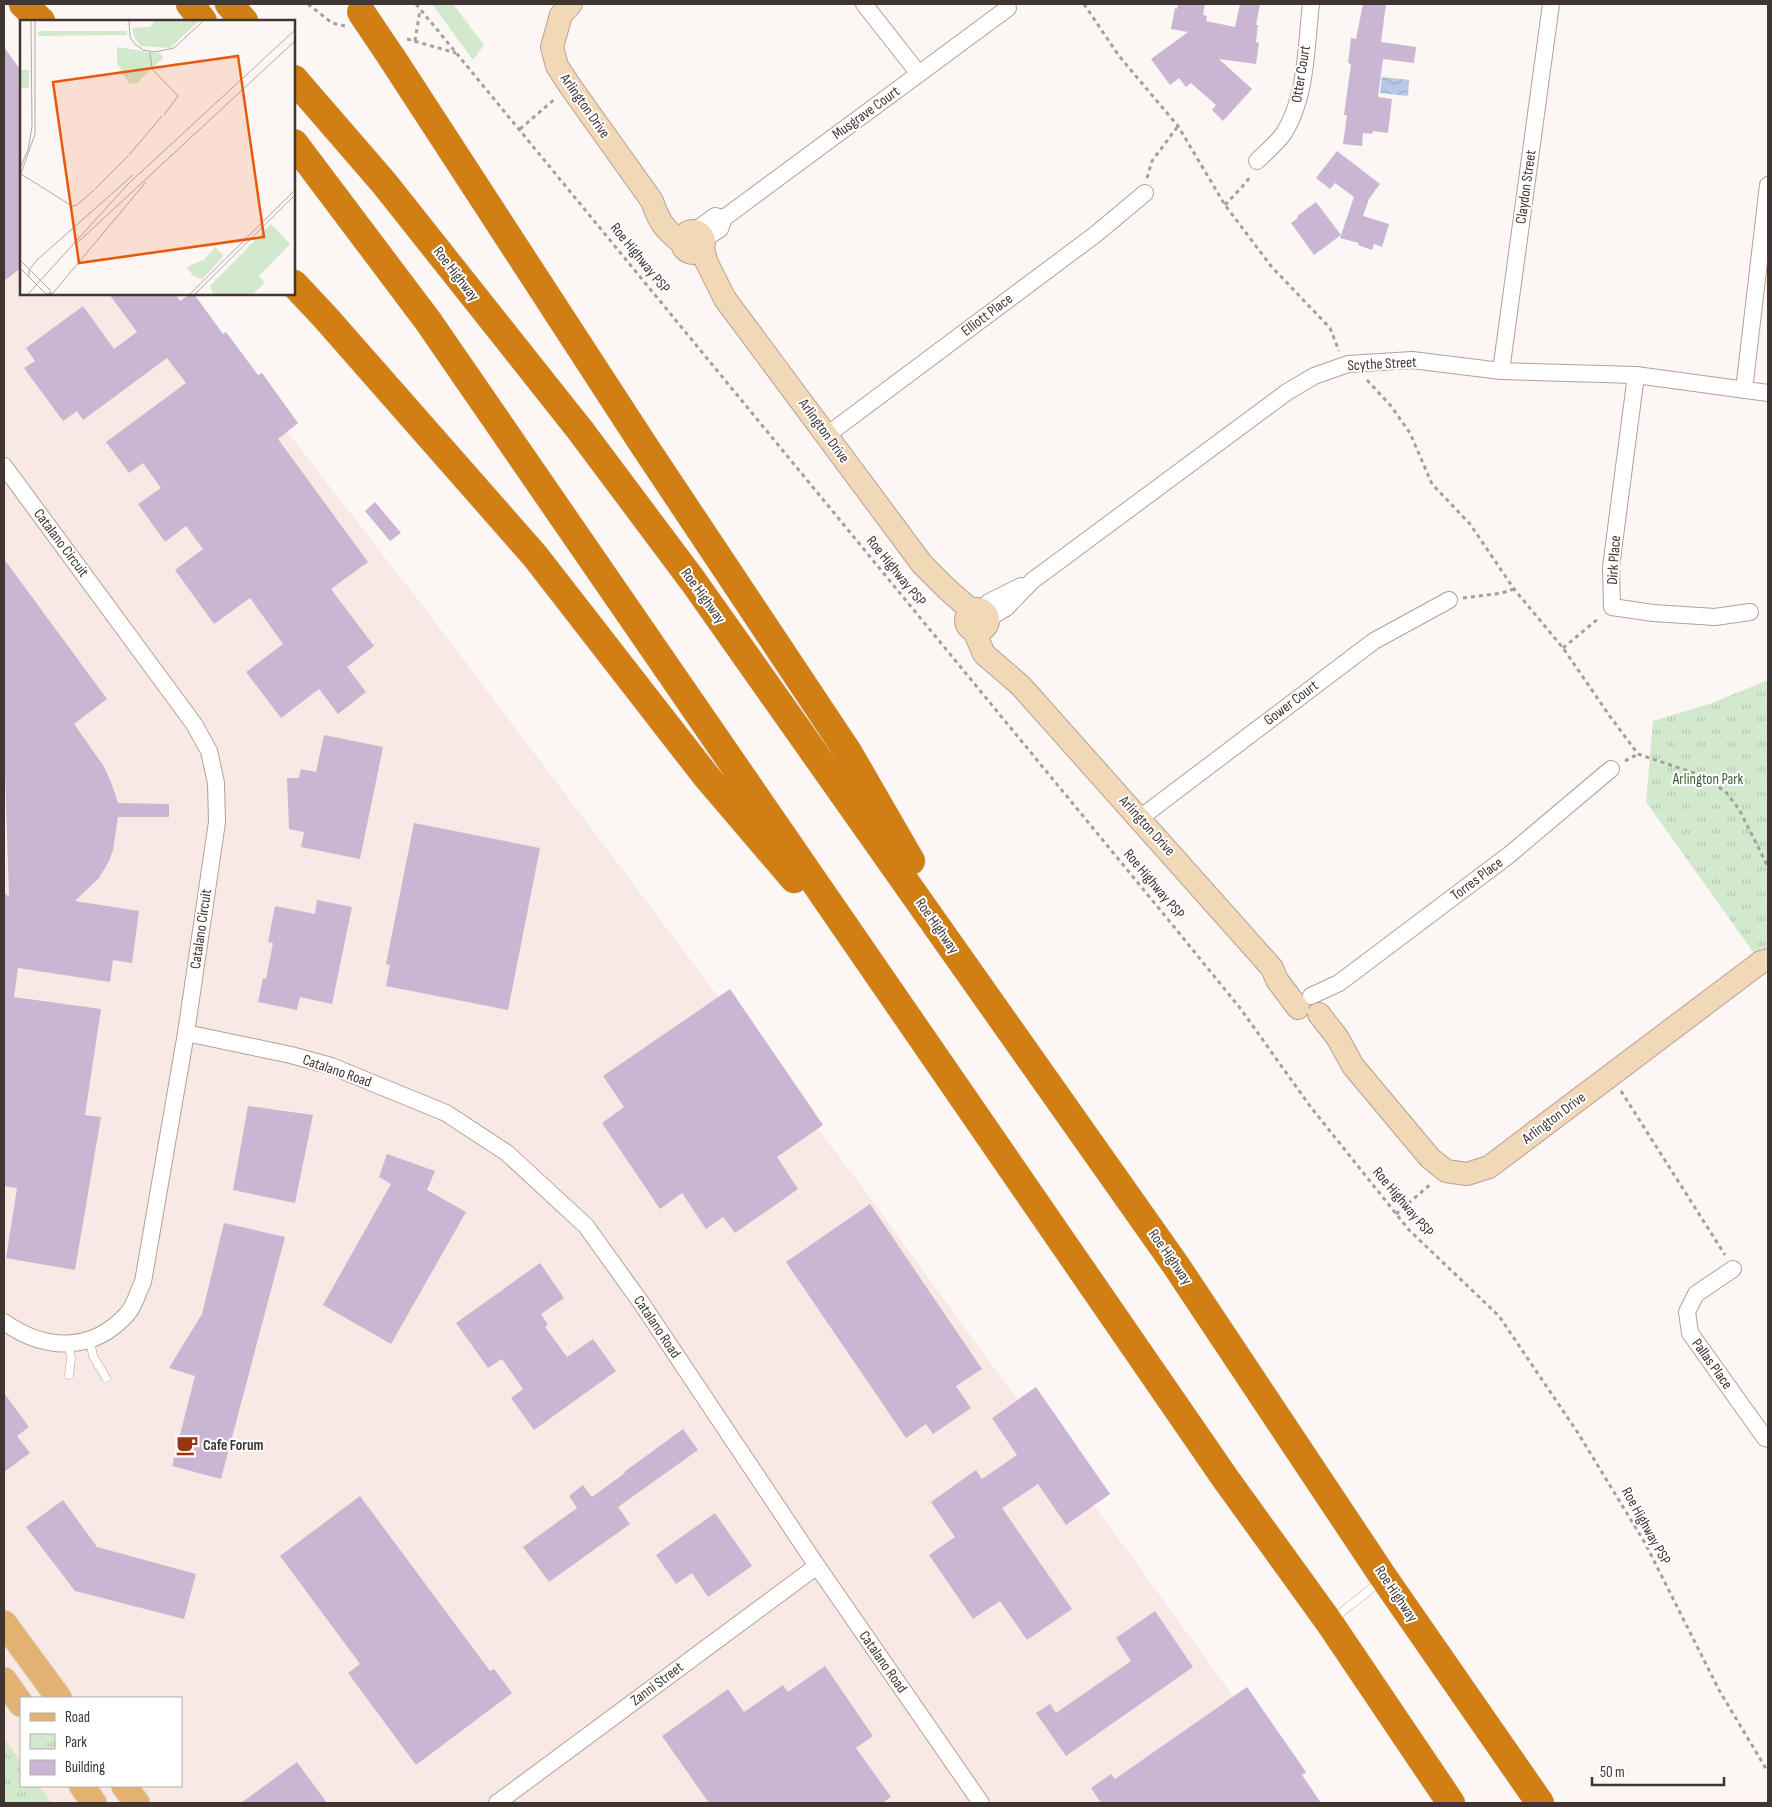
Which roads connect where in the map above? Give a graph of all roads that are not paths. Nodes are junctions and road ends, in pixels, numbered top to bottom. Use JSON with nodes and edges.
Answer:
{"nodes":[{"id":1,"x":23,"y":4,"type":"edge"},
{"id":2,"x":190,"y":4,"type":"edge"},
{"id":3,"x":229,"y":4,"type":"edge"},
{"id":4,"x":570,"y":4,"type":"edge"},
{"id":5,"x":864,"y":4,"type":"edge"},
{"id":6,"x":1311,"y":4,"type":"edge"},
{"id":7,"x":1551,"y":4,"type":"edge"},
{"id":8,"x":358,"y":8,"type":"edge"},
{"id":9,"x":1008,"y":8,"type":"dead end"},
{"id":10,"x":40,"y":20,"type":"edge"},
{"id":11,"x":202,"y":20,"type":"edge"},
{"id":12,"x":243,"y":20,"type":"edge"},
{"id":13,"x":919,"y":74,"type":"junction"},
{"id":14,"x":295,"y":80,"type":"edge"},
{"id":15,"x":295,"y":143,"type":"edge"},
{"id":16,"x":1257,"y":161,"type":"road end"},
{"id":17,"x":1768,"y":185,"type":"edge"},
{"id":18,"x":1145,"y":193,"type":"road end"},
{"id":19,"x":694,"y":241,"type":"junction"},
{"id":20,"x":295,"y":285,"type":"edge"},
{"id":21,"x":1502,"y":371,"type":"junction"},
{"id":22,"x":1636,"y":376,"type":"junction"},
{"id":23,"x":1744,"y":390,"type":"junction"},
{"id":24,"x":1768,"y":393,"type":"edge"},
{"id":25,"x":827,"y":435,"type":"junction"},
{"id":26,"x":4,"y":466,"type":"edge"},
{"id":27,"x":1449,"y":600,"type":"road end"},
{"id":28,"x":1750,"y":612,"type":"dead end"},
{"id":29,"x":978,"y":620,"type":"junction"},
{"id":30,"x":1611,"y":769,"type":"dead end"},
{"id":31,"x":1140,"y":818,"type":"junction"},
{"id":32,"x":1768,"y":960,"type":"edge"},
{"id":33,"x":892,"y":994,"type":"junction"},
{"id":34,"x":992,"y":1003,"type":"junction"},
{"id":35,"x":1310,"y":1007,"type":"junction"},
{"id":36,"x":186,"y":1032,"type":"junction"},
{"id":37,"x":1732,"y":1269,"type":"road end"},
{"id":38,"x":4,"y":1322,"type":"edge"},
{"id":39,"x":90,"y":1340,"type":"junction"},
{"id":40,"x":69,"y":1344,"type":"junction"},
{"id":41,"x":69,"y":1375,"type":"dead end"},
{"id":42,"x":106,"y":1378,"type":"dead end"},
{"id":43,"x":1768,"y":1439,"type":"edge"},
{"id":44,"x":817,"y":1566,"type":"junction"},
{"id":45,"x":1384,"y":1578,"type":"junction"},
{"id":46,"x":1329,"y":1622,"type":"junction"},
{"id":47,"x":4,"y":1623,"type":"edge"},
{"id":48,"x":4,"y":1680,"type":"edge"},
{"id":49,"x":59,"y":1697,"type":"edge"},
{"id":50,"x":20,"y":1703,"type":"edge"},
{"id":51,"x":83,"y":1787,"type":"edge"},
{"id":52,"x":125,"y":1787,"type":"edge"},
{"id":53,"x":94,"y":1803,"type":"edge"},
{"id":54,"x":137,"y":1803,"type":"edge"},
{"id":55,"x":497,"y":1803,"type":"edge"},
{"id":56,"x":981,"y":1803,"type":"edge"},
{"id":57,"x":1451,"y":1803,"type":"edge"},
{"id":58,"x":1540,"y":1803,"type":"edge"}],
"edges":[{"from":1,"to":10,"type":"highway"},
{"from":2,"to":11,"type":"highway"},
{"from":3,"to":12,"type":"highway"},
{"from":4,"to":19,"type":"street","name":"Arlington Drive"},
{"from":5,"to":13,"type":"street"},
{"from":6,"to":16,"type":"street","name":"Otter Court"},
{"from":7,"to":21,"type":"street","name":"Claydon Street"},
{"from":8,"to":34,"type":"highway","bridge":true},
{"from":9,"to":13,"type":"street","name":"Musgrave Court"},
{"from":13,"to":19,"type":"street","name":"Musgrave Court"},
{"from":14,"to":34,"type":"highway","name":"Roe Highway"},
{"from":15,"to":33,"type":"highway"},
{"from":17,"to":23,"type":"street"},
{"from":18,"to":25,"type":"street","name":"Elliott Place"},
{"from":19,"to":25,"type":"street","name":"Arlington Drive"},
{"from":20,"to":33,"type":"highway"},
{"from":21,"to":22,"type":"street","name":"Scythe Street"},
{"from":21,"to":29,"type":"street","name":"Scythe Street"},
{"from":22,"to":23,"type":"street","name":"Scythe Street"},
{"from":22,"to":28,"type":"street","name":"Dirk Place"},
{"from":23,"to":24,"type":"street","name":"Scythe Street"},
{"from":25,"to":29,"type":"street","name":"Arlington Drive"},
{"from":26,"to":36,"type":"street","name":"Catalano Circuit"},
{"from":27,"to":31,"type":"street","name":"Gower Court"},
{"from":29,"to":31,"type":"street","name":"Arlington Drive"},
{"from":30,"to":35,"type":"street","name":"Torres Place"},
{"from":31,"to":35,"type":"street","name":"Arlington Drive"},
{"from":32,"to":35,"type":"street","name":"Arlington Drive"},
{"from":33,"to":46,"type":"highway"},
{"from":34,"to":45,"type":"highway","name":"Roe Highway"},
{"from":36,"to":39,"type":"street","name":"Catalano Circuit"},
{"from":36,"to":44,"type":"street","name":"Catalano Road"},
{"from":37,"to":43,"type":"street","name":"Pallas Place"},
{"from":38,"to":40,"type":"street","name":"Catalano Circuit"},
{"from":39,"to":40,"type":"street","name":"Catalano Circuit"},
{"from":39,"to":42,"type":"lane"},
{"from":40,"to":41,"type":"lane"},
{"from":44,"to":55,"type":"street","name":"Zanni Street"},
{"from":44,"to":56,"type":"street","name":"Catalano Road"},
{"from":45,"to":46,"type":"lane"},
{"from":45,"to":58,"type":"highway","name":"Roe Highway"},
{"from":46,"to":57,"type":"highway"},
{"from":47,"to":49,"type":"main road"},
{"from":48,"to":50,"type":"main road"},
{"from":51,"to":53,"type":"main road"},
{"from":52,"to":54,"type":"main road"}]}
